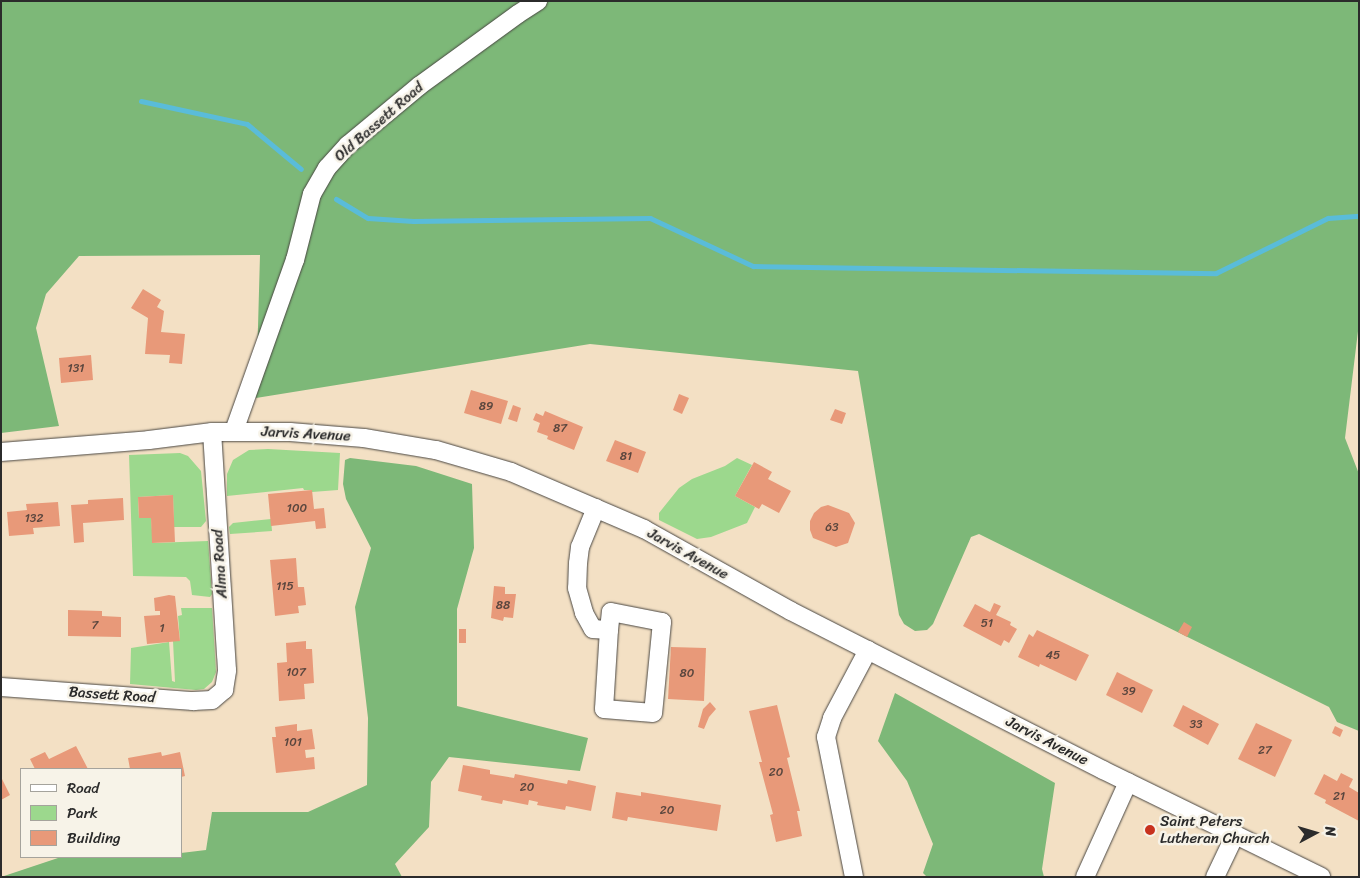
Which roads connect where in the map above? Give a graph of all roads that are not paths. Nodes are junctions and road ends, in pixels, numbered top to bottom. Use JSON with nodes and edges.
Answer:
{"nodes":[{"id":1,"x":538,"y":1,"type":"edge"},
{"id":2,"x":234,"y":431,"type":"junction"},
{"id":3,"x":212,"y":432,"type":"junction"},
{"id":4,"x":1,"y":452,"type":"edge"},
{"id":5,"x":596,"y":508,"type":"junction"},
{"id":6,"x":608,"y":630,"type":"junction"},
{"id":7,"x":868,"y":650,"type":"junction"},
{"id":8,"x":1,"y":687,"type":"edge"},
{"id":9,"x":221,"y":694,"type":"joint"},
{"id":10,"x":1128,"y":782,"type":"junction"},
{"id":11,"x":1235,"y":834,"type":"junction"},
{"id":12,"x":854,"y":877,"type":"edge"},
{"id":13,"x":1085,"y":877,"type":"edge"},
{"id":14,"x":1214,"y":877,"type":"edge"},
{"id":15,"x":1321,"y":877,"type":"edge"}],
"edges":[{"from":1,"to":2,"type":"street","name":"Old Bassett Road"},
{"from":2,"to":3,"type":"street","name":"Jarvis Avenue"},
{"from":2,"to":5,"type":"street","name":"Jarvis Avenue"},
{"from":3,"to":4,"type":"street","name":"Jarvis Avenue"},
{"from":3,"to":9,"type":"street","name":"Alma Road"},
{"from":5,"to":6,"type":"street"},
{"from":5,"to":7,"type":"street","name":"Jarvis Avenue"},
{"from":6,"to":6,"type":"street"},
{"from":7,"to":10,"type":"street","name":"Jarvis Avenue"},
{"from":7,"to":12,"type":"street"},
{"from":8,"to":9,"type":"street","name":"Bassett Road"},
{"from":10,"to":11,"type":"street","name":"Jarvis Avenue"},
{"from":10,"to":13,"type":"street"},
{"from":11,"to":14,"type":"street"},
{"from":11,"to":15,"type":"street","name":"Jarvis Avenue"}]}
